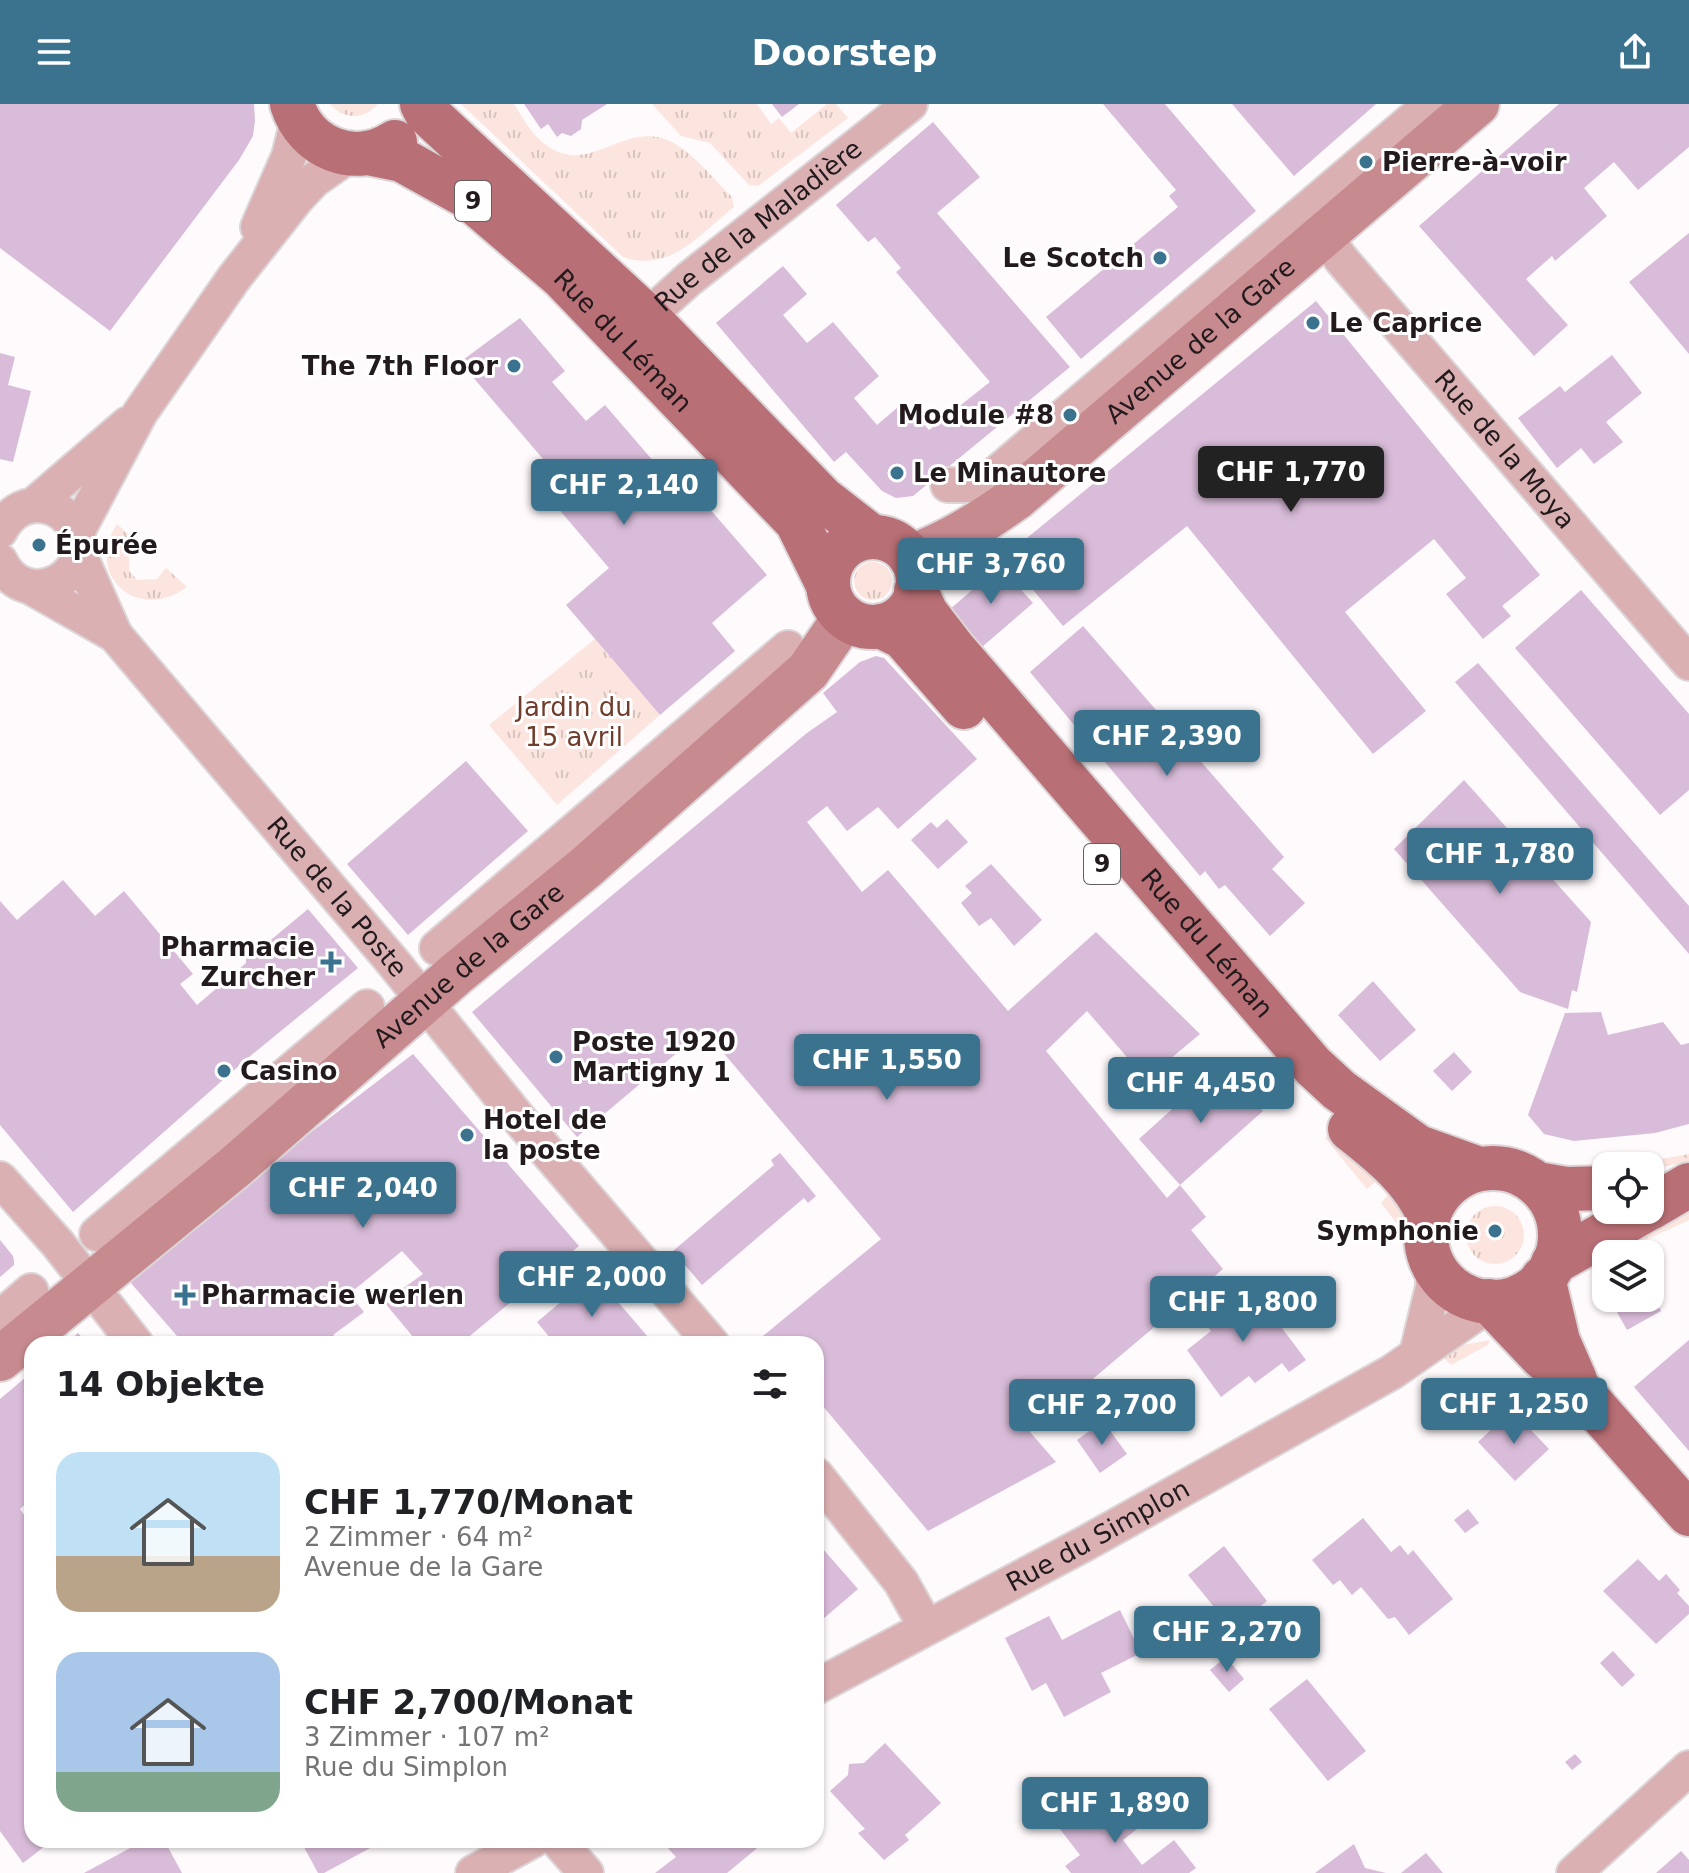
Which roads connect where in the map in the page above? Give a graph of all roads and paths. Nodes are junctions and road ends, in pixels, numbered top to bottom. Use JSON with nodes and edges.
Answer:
{"nodes":[{"id":1,"x":421,"y":104,"type":"edge"},
{"id":2,"x":910,"y":104,"type":"edge"},
{"id":3,"x":1431,"y":104,"type":"edge"},
{"id":4,"x":1477,"y":104,"type":"edge"},
{"id":5,"x":295,"y":112,"type":"edge"},
{"id":6,"x":360,"y":154,"type":"junction"},
{"id":7,"x":1323,"y":234,"type":"junction"},
{"id":8,"x":234,"y":278,"type":"junction"},
{"id":9,"x":647,"y":317,"type":"junction"},
{"id":10,"x":140,"y":413,"type":"junction"},
{"id":11,"x":948,"y":485,"type":"dead end"},
{"id":12,"x":34,"y":505,"type":"junction"},
{"id":13,"x":0,"y":531,"type":"edge"},
{"id":14,"x":872,"y":537,"type":"junction"},
{"id":15,"x":78,"y":543,"type":"junction"},
{"id":16,"x":0,"y":561,"type":"edge"},
{"id":17,"x":913,"y":574,"type":"junction"},
{"id":18,"x":29,"y":586,"type":"junction"},
{"id":19,"x":851,"y":609,"type":"junction"},
{"id":20,"x":115,"y":635,"type":"junction"},
{"id":21,"x":788,"y":648,"type":"dead end"},
{"id":22,"x":1689,"y":663,"type":"edge"},
{"id":23,"x":437,"y":948,"type":"dead end"},
{"id":24,"x":425,"y":1001,"type":"junction"},
{"id":25,"x":367,"y":1007,"type":"dead end"},
{"id":26,"x":1479,"y":1169,"type":"junction"},
{"id":27,"x":0,"y":1179,"type":"edge"},
{"id":28,"x":1537,"y":1184,"type":"junction"},
{"id":29,"x":1689,"y":1185,"type":"edge"},
{"id":30,"x":1664,"y":1186,"type":"edge"},
{"id":31,"x":1592,"y":1188,"type":"edge"},
{"id":32,"x":1664,"y":1200,"type":"edge"},
{"id":33,"x":1428,"y":1215,"type":"junction"},
{"id":34,"x":1624,"y":1224,"type":"edge"},
{"id":35,"x":97,"y":1234,"type":"dead end"},
{"id":36,"x":1433,"y":1266,"type":"junction"},
{"id":37,"x":1548,"y":1271,"type":"junction"},
{"id":38,"x":90,"y":1284,"type":"junction"},
{"id":39,"x":31,"y":1291,"type":"dead end"},
{"id":40,"x":1489,"y":1301,"type":"junction"},
{"id":41,"x":0,"y":1318,"type":"edge"},
{"id":42,"x":28,"y":1336,"type":"edge"},
{"id":43,"x":130,"y":1336,"type":"edge"},
{"id":44,"x":705,"y":1336,"type":"edge"},
{"id":45,"x":24,"y":1339,"type":"edge"},
{"id":46,"x":1417,"y":1353,"type":"junction"},
{"id":47,"x":0,"y":1359,"type":"edge"},
{"id":48,"x":1579,"y":1389,"type":"junction"},
{"id":49,"x":824,"y":1485,"type":"edge"},
{"id":50,"x":1689,"y":1514,"type":"edge"},
{"id":51,"x":926,"y":1627,"type":"junction"},
{"id":52,"x":824,"y":1683,"type":"edge"},
{"id":53,"x":1689,"y":1768,"type":"edge"},
{"id":54,"x":518,"y":1848,"type":"edge"},
{"id":55,"x":564,"y":1848,"type":"edge"},
{"id":56,"x":473,"y":1873,"type":"edge"},
{"id":57,"x":586,"y":1873,"type":"edge"},
{"id":58,"x":1574,"y":1873,"type":"edge"}],
"edges":[{"from":1,"to":6,"type":"main road","number":"9"},
{"from":1,"to":9,"type":"main road","name":"Rue du Léman","number":"9"},
{"from":2,"to":9,"type":"street","name":"Rue de la Maladière"},
{"from":3,"to":11,"type":"street"},
{"from":4,"to":7,"type":"street","name":"Avenue de la Gare"},
{"from":5,"to":6,"type":"main road","number":"9"},
{"from":5,"to":8,"type":"street"},
{"from":6,"to":8,"type":"street"},
{"from":6,"to":19,"type":"main road","name":"Rue du Léman","number":"9"},
{"from":7,"to":17,"type":"street","name":"Avenue de la Gare"},
{"from":7,"to":22,"type":"street","name":"Rue de la Moya"},
{"from":8,"to":10,"type":"street"},
{"from":9,"to":14,"type":"main road","name":"Rue du Léman","number":"9"},
{"from":10,"to":12,"type":"street"},
{"from":10,"to":15,"type":"street"},
{"from":12,"to":13,"type":"street"},
{"from":12,"to":15,"type":"street"},
{"from":14,"to":17,"type":"main road","number":"9"},
{"from":14,"to":19,"type":"main road"},
{"from":15,"to":18,"type":"street"},
{"from":15,"to":20,"type":"street","name":"Rue de la Poste"},
{"from":16,"to":18,"type":"street","name":"Rue de la Poste"},
{"from":17,"to":19,"type":"main road"},
{"from":17,"to":26,"type":"main road","name":"Rue du Léman","number":"9"},
{"from":18,"to":20,"type":"street","name":"Rue de la Poste"},
{"from":19,"to":24,"type":"street","name":"Avenue de la Gare"},
{"from":19,"to":33,"type":"main road","name":"Rue du Léman","number":"9"},
{"from":20,"to":24,"type":"street","name":"Rue de la Poste"},
{"from":21,"to":23,"type":"street"},
{"from":24,"to":38,"type":"street","name":"Avenue de la Gare"},
{"from":24,"to":44,"type":"street","name":"Rue de la Poste"},
{"from":25,"to":35,"type":"street"},
{"from":26,"to":28,"type":"main road","number":"9"},
{"from":26,"to":33,"type":"main road"},
{"from":27,"to":38,"type":"street"},
{"from":28,"to":31,"type":"main road","number":"9"},
{"from":28,"to":37,"type":"main road"},
{"from":29,"to":30,"type":"main road"},
{"from":29,"to":32,"type":"main road"},
{"from":33,"to":36,"type":"main road","number":"9"},
{"from":34,"to":37,"type":"main road"},
{"from":36,"to":40,"type":"main road"},
{"from":36,"to":46,"type":"street"},
{"from":37,"to":40,"type":"main road"},
{"from":37,"to":48,"type":"main road"},
{"from":38,"to":42,"type":"street","name":"Avenue de la Gare"},
{"from":38,"to":43,"type":"street"},
{"from":39,"to":41,"type":"street"},
{"from":40,"to":46,"type":"street","name":"Rue du Simplon"},
{"from":40,"to":48,"type":"main road"},
{"from":45,"to":47,"type":"street","name":"Avenue de la Gare"},
{"from":46,"to":51,"type":"street","name":"Rue du Simplon"},
{"from":48,"to":50,"type":"main road"},
{"from":49,"to":51,"type":"street"},
{"from":51,"to":52,"type":"street","name":"Rue du Simplon"},
{"from":53,"to":58,"type":"street"},
{"from":54,"to":56,"type":"street"},
{"from":55,"to":57,"type":"street"}]}
